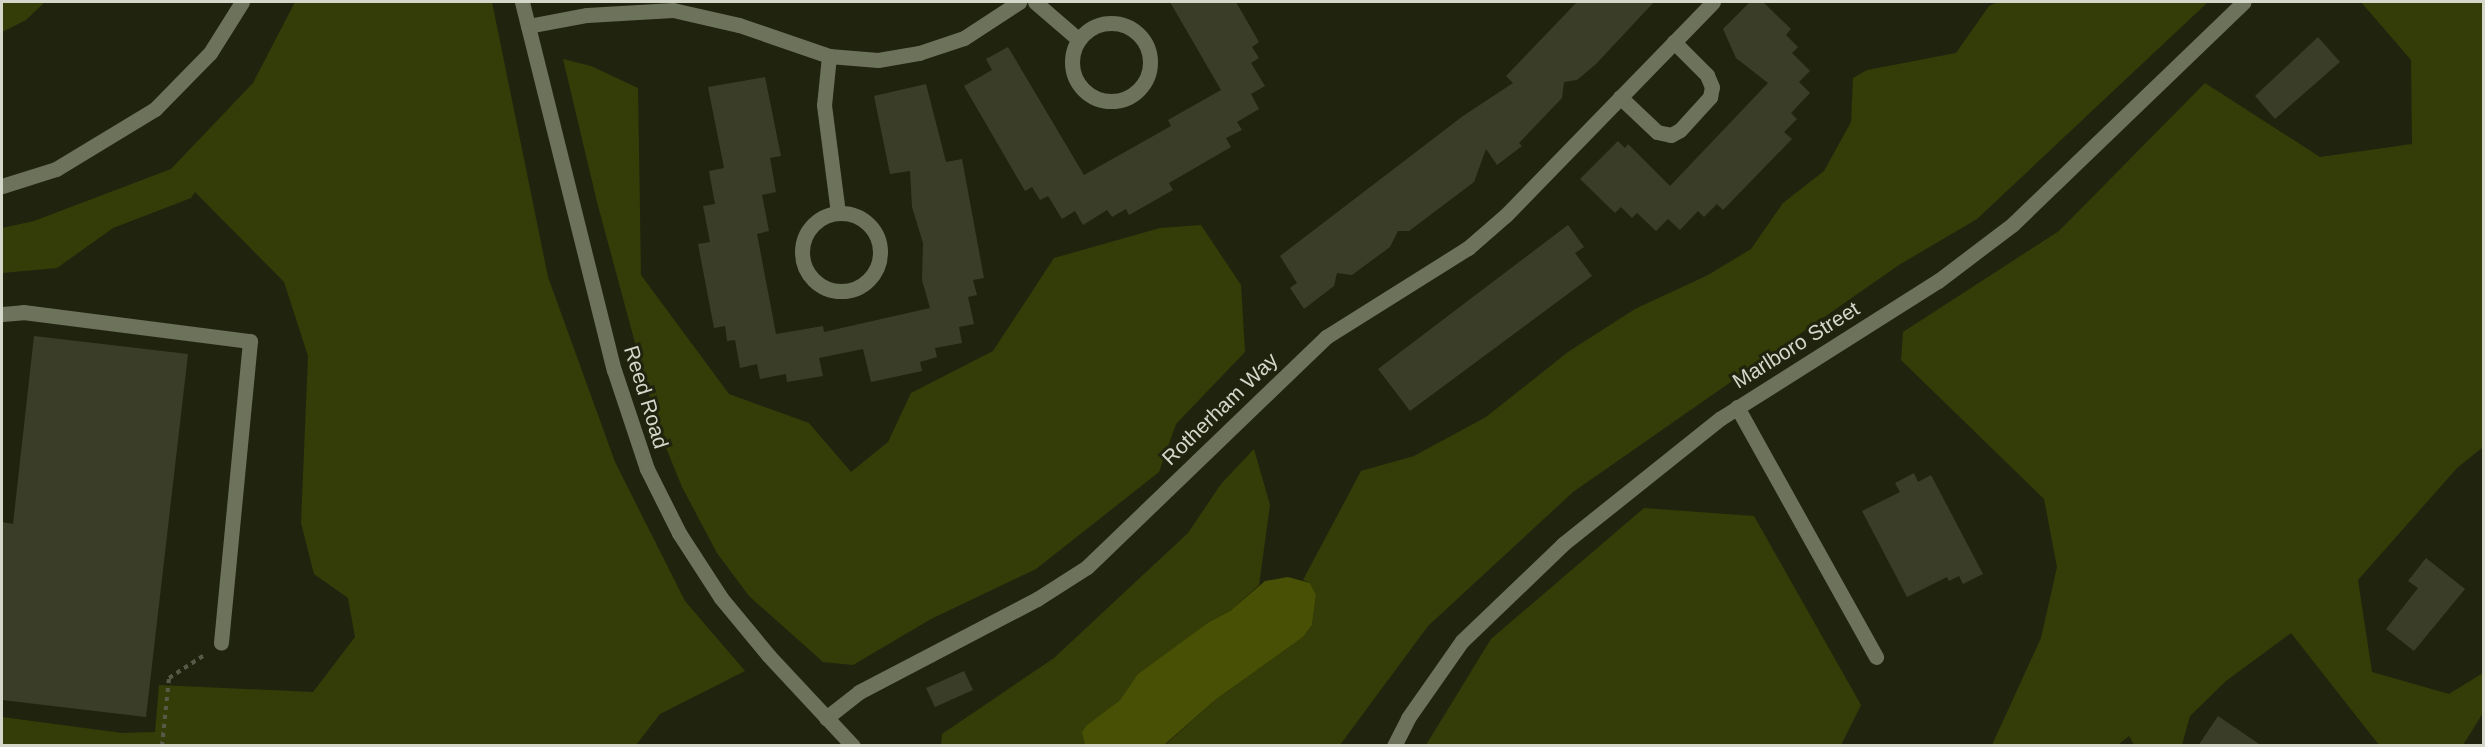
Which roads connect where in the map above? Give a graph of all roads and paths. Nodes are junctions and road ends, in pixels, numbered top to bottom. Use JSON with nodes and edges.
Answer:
{"nodes":[{"id":1,"x":242,"y":2,"type":"edge"},
{"id":2,"x":522,"y":2,"type":"edge"},
{"id":3,"x":1018,"y":2,"type":"edge"},
{"id":4,"x":1035,"y":2,"type":"edge"},
{"id":5,"x":1713,"y":2,"type":"edge"},
{"id":6,"x":2244,"y":2,"type":"edge"},
{"id":7,"x":528,"y":26,"type":"junction"},
{"id":8,"x":1079,"y":40,"type":"junction"},
{"id":9,"x":1674,"y":42,"type":"junction"},
{"id":10,"x":829,"y":56,"type":"junction"},
{"id":11,"x":1620,"y":97,"type":"junction"},
{"id":12,"x":2,"y":186,"type":"edge"},
{"id":13,"x":837,"y":213,"type":"junction"},
{"id":14,"x":2,"y":314,"type":"edge"},
{"id":15,"x":1737,"y":407,"type":"junction"},
{"id":16,"x":221,"y":643,"type":"joint"},
{"id":17,"x":1876,"y":657,"type":"dead end"},
{"id":18,"x":826,"y":717,"type":"junction"},
{"id":19,"x":162,"y":746,"type":"edge"},
{"id":20,"x":853,"y":746,"type":"edge"},
{"id":21,"x":1394,"y":746,"type":"edge"}],
"edges":[{"from":1,"to":12,"type":"street"},
{"from":2,"to":7,"type":"street","name":"Reed Road"},
{"from":3,"to":10,"type":"street"},
{"from":4,"to":8,"type":"street"},
{"from":5,"to":9,"type":"street","name":"Rotherham Way"},
{"from":6,"to":15,"type":"street","name":"Marlboro Street"},
{"from":7,"to":10,"type":"street"},
{"from":7,"to":18,"type":"street","name":"Reed Road"},
{"from":8,"to":8,"type":"street"},
{"from":9,"to":11,"type":"street","name":"Rotherham Way"},
{"from":9,"to":11,"type":"street"},
{"from":10,"to":13,"type":"street"},
{"from":11,"to":18,"type":"street","name":"Rotherham Way"},
{"from":13,"to":13,"type":"street"},
{"from":14,"to":16,"type":"street"},
{"from":15,"to":17,"type":"street"},
{"from":15,"to":21,"type":"street","name":"Marlboro Street"},
{"from":16,"to":19,"type":"path"},
{"from":18,"to":20,"type":"street","name":"Reed Road"}]}
